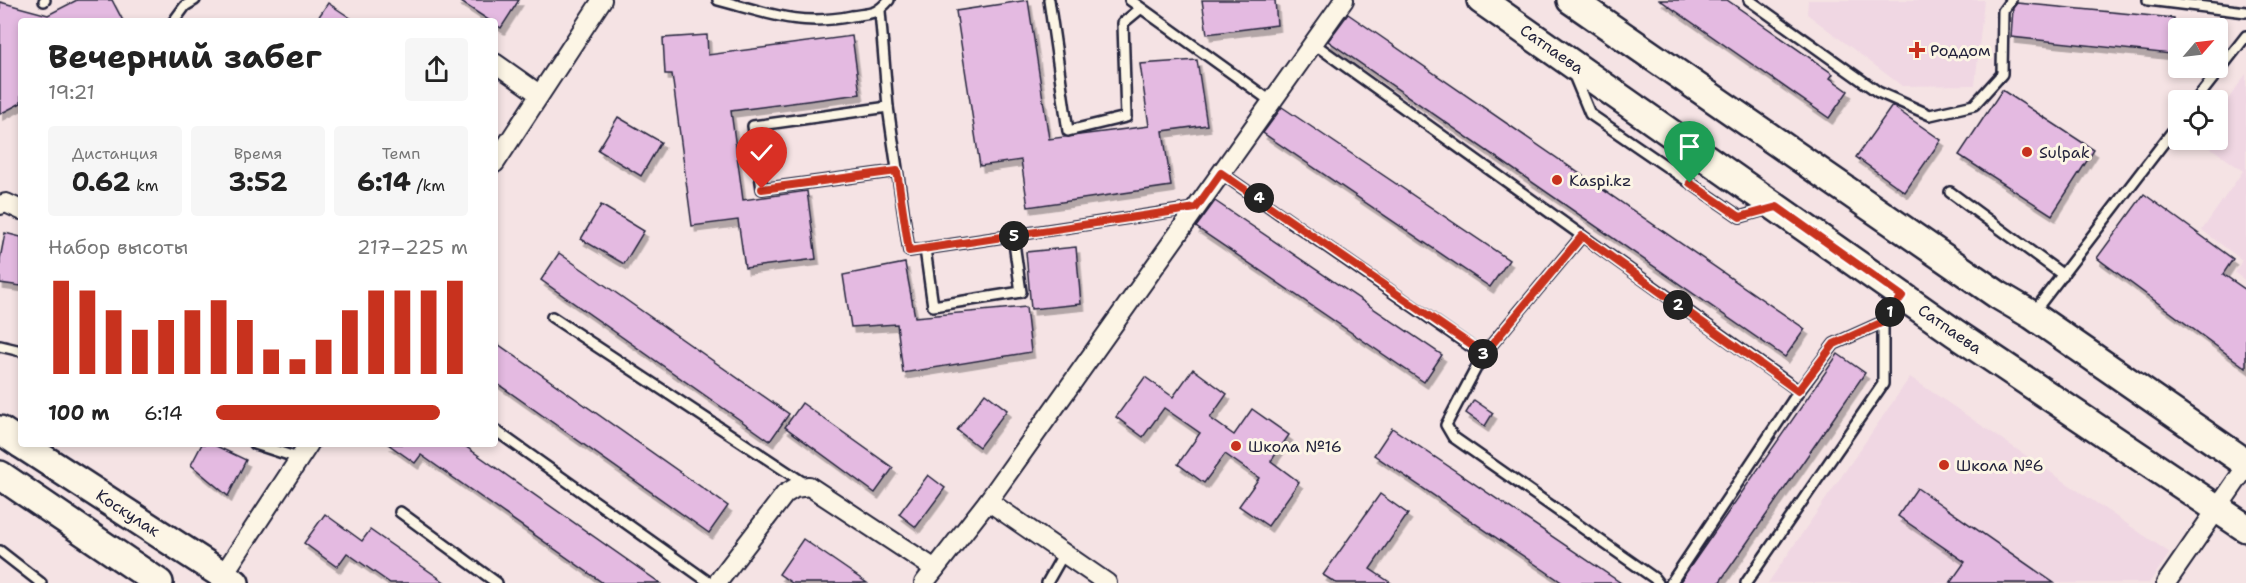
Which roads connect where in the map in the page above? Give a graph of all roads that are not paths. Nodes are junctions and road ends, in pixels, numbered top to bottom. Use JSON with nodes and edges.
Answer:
{"nodes":[{"id":1,"x":195,"y":0,"type":"edge"},
{"id":2,"x":602,"y":0,"type":"edge"},
{"id":3,"x":718,"y":0,"type":"edge"},
{"id":4,"x":889,"y":0,"type":"edge"},
{"id":5,"x":1050,"y":0,"type":"edge"},
{"id":6,"x":1130,"y":0,"type":"edge"},
{"id":7,"x":1344,"y":0,"type":"edge"},
{"id":8,"x":1481,"y":0,"type":"edge"},
{"id":9,"x":1572,"y":0,"type":"edge"},
{"id":10,"x":1749,"y":0,"type":"edge"},
{"id":11,"x":2011,"y":0,"type":"edge"},
{"id":12,"x":2148,"y":0,"type":"edge"},
{"id":13,"x":1140,"y":9,"type":"junction"},
{"id":14,"x":880,"y":11,"type":"junction"},
{"id":15,"x":2246,"y":12,"type":"edge"},
{"id":16,"x":176,"y":18,"type":"edge"},
{"id":17,"x":2246,"y":36,"type":"edge"},
{"id":18,"x":1313,"y":43,"type":"junction"},
{"id":19,"x":498,"y":65,"type":"edge"},
{"id":20,"x":2204,"y":90,"type":"edge"},
{"id":21,"x":539,"y":94,"type":"junction"},
{"id":22,"x":1272,"y":102,"type":"junction"},
{"id":23,"x":888,"y":107,"type":"junction"},
{"id":24,"x":2168,"y":137,"type":"edge"},
{"id":25,"x":498,"y":159,"type":"edge"},
{"id":26,"x":897,"y":171,"type":"junction"},
{"id":27,"x":1221,"y":173,"type":"junction"},
{"id":28,"x":1950,"y":192,"type":"dead end"},
{"id":29,"x":0,"y":205,"type":"edge"},
{"id":30,"x":1196,"y":208,"type":"junction"},
{"id":31,"x":18,"y":209,"type":"edge"},
{"id":32,"x":1013,"y":236,"type":"junction"},
{"id":33,"x":1582,"y":236,"type":"junction"},
{"id":34,"x":925,"y":249,"type":"junction"},
{"id":35,"x":2063,"y":275,"type":"junction"},
{"id":36,"x":1902,"y":296,"type":"junction"},
{"id":37,"x":2032,"y":315,"type":"junction"},
{"id":38,"x":552,"y":317,"type":"dead end"},
{"id":39,"x":1883,"y":322,"type":"junction"},
{"id":40,"x":0,"y":346,"type":"edge"},
{"id":41,"x":18,"y":350,"type":"edge"},
{"id":42,"x":1484,"y":354,"type":"junction"},
{"id":43,"x":1798,"y":391,"type":"junction"},
{"id":44,"x":0,"y":430,"type":"edge"},
{"id":45,"x":498,"y":432,"type":"edge"},
{"id":46,"x":18,"y":442,"type":"edge"},
{"id":47,"x":26,"y":447,"type":"edge"},
{"id":48,"x":276,"y":447,"type":"edge"},
{"id":49,"x":304,"y":451,"type":"edge"},
{"id":50,"x":2246,"y":465,"type":"edge"},
{"id":51,"x":0,"y":475,"type":"edge"},
{"id":52,"x":809,"y":486,"type":"junction"},
{"id":53,"x":988,"y":501,"type":"junction"},
{"id":54,"x":2217,"y":508,"type":"junction"},
{"id":55,"x":400,"y":512,"type":"dead end"},
{"id":56,"x":2246,"y":528,"type":"edge"},
{"id":57,"x":0,"y":551,"type":"edge"},
{"id":58,"x":1064,"y":553,"type":"junction"},
{"id":59,"x":930,"y":576,"type":"edge"},
{"id":60,"x":226,"y":580,"type":"edge"},
{"id":61,"x":41,"y":583,"type":"edge"},
{"id":62,"x":159,"y":583,"type":"edge"},
{"id":63,"x":496,"y":583,"type":"edge"},
{"id":64,"x":711,"y":583,"type":"edge"},
{"id":65,"x":717,"y":583,"type":"edge"},
{"id":66,"x":1047,"y":583,"type":"edge"},
{"id":67,"x":1107,"y":583,"type":"edge"},
{"id":68,"x":1658,"y":583,"type":"edge"},
{"id":69,"x":1671,"y":583,"type":"edge"},
{"id":70,"x":1746,"y":583,"type":"edge"},
{"id":71,"x":2166,"y":583,"type":"edge"}],
"edges":[{"from":1,"to":16,"type":"lane"},
{"from":2,"to":21,"type":"street"},
{"from":3,"to":14,"type":"lane"},
{"from":4,"to":14,"type":"lane"},
{"from":5,"to":13,"type":"lane"},
{"from":6,"to":13,"type":"lane"},
{"from":7,"to":18,"type":"street"},
{"from":8,"to":36,"type":"street","name":"Сатпаева"},
{"from":9,"to":37,"type":"street"},
{"from":10,"to":11,"type":"lane"},
{"from":12,"to":15,"type":"lane"},
{"from":13,"to":22,"type":"lane"},
{"from":14,"to":23,"type":"lane"},
{"from":17,"to":20,"type":"lane"},
{"from":18,"to":22,"type":"street"},
{"from":18,"to":33,"type":"lane"},
{"from":19,"to":21,"type":"street"},
{"from":21,"to":25,"type":"street"},
{"from":22,"to":27,"type":"street"},
{"from":23,"to":26,"type":"lane"},
{"from":23,"to":26,"type":"lane"},
{"from":24,"to":35,"type":"lane"},
{"from":26,"to":34,"type":"lane"},
{"from":27,"to":30,"type":"street"},
{"from":27,"to":42,"type":"lane"},
{"from":28,"to":35,"type":"lane"},
{"from":29,"to":31,"type":"street"},
{"from":30,"to":32,"type":"lane"},
{"from":30,"to":53,"type":"street"},
{"from":32,"to":34,"type":"lane"},
{"from":32,"to":34,"type":"lane"},
{"from":33,"to":42,"type":"lane"},
{"from":33,"to":43,"type":"lane"},
{"from":35,"to":37,"type":"lane"},
{"from":36,"to":39,"type":"lane"},
{"from":36,"to":54,"type":"street","name":"Сатпаева"},
{"from":37,"to":50,"type":"street"},
{"from":38,"to":52,"type":"lane"},
{"from":39,"to":43,"type":"lane"},
{"from":39,"to":70,"type":"lane"},
{"from":40,"to":41,"type":"lane"},
{"from":42,"to":68,"type":"lane"},
{"from":43,"to":69,"type":"lane"},
{"from":44,"to":46,"type":"street","name":"Коскулак"},
{"from":45,"to":64,"type":"lane"},
{"from":47,"to":60,"type":"street","name":"Коскулак"},
{"from":48,"to":49,"type":"lane"},
{"from":49,"to":60,"type":"street"},
{"from":50,"to":54,"type":"street"},
{"from":51,"to":62,"type":"street"},
{"from":52,"to":59,"type":"street"},
{"from":52,"to":65,"type":"street"},
{"from":53,"to":58,"type":"street"},
{"from":53,"to":59,"type":"street"},
{"from":54,"to":56,"type":"street","name":"Сатпаева"},
{"from":54,"to":71,"type":"street"},
{"from":55,"to":63,"type":"lane"},
{"from":57,"to":61,"type":"lane"},
{"from":58,"to":66,"type":"lane"},
{"from":58,"to":67,"type":"street"}]}
